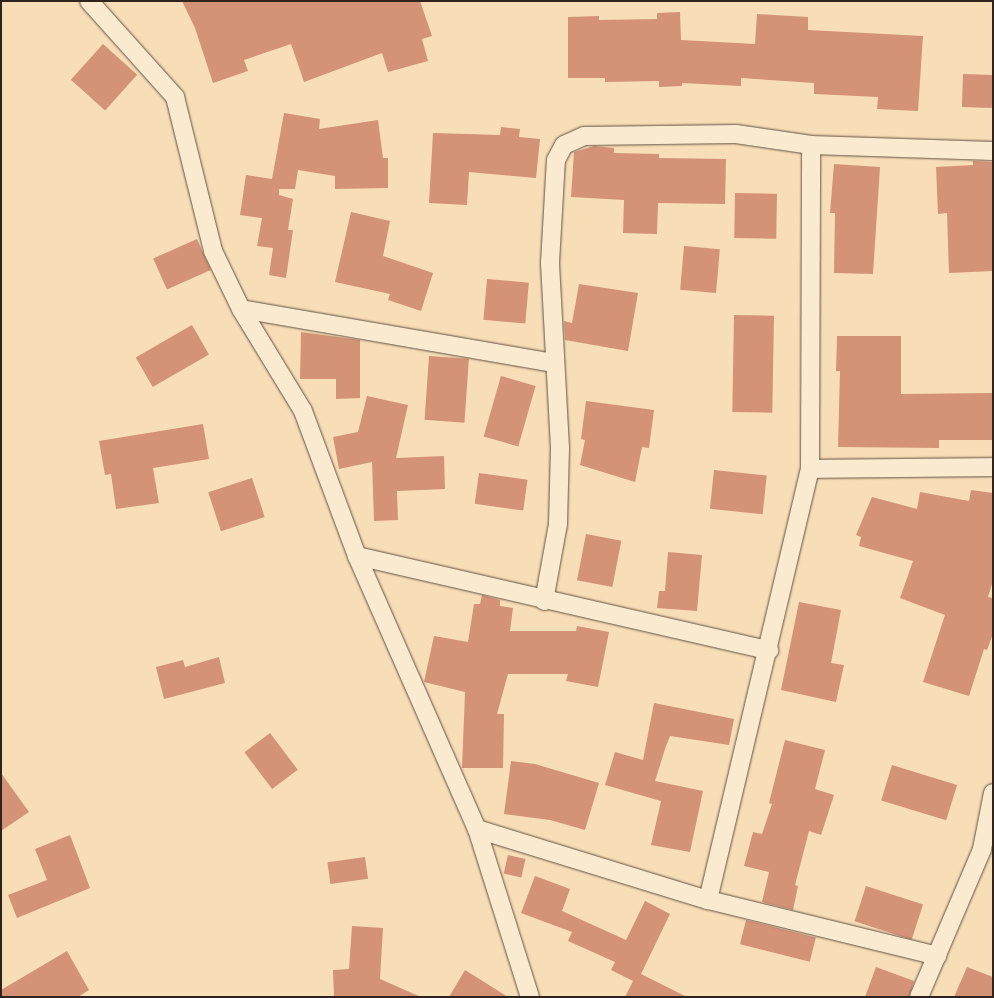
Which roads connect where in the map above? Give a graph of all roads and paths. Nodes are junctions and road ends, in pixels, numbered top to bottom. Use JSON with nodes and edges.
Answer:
{"nodes":[{"id":1,"x":90,"y":1,"type":"edge"},
{"id":2,"x":811,"y":145,"type":"junction"},
{"id":3,"x":993,"y":151,"type":"edge"},
{"id":4,"x":241,"y":308,"type":"junction"},
{"id":5,"x":554,"y":363,"type":"junction"},
{"id":6,"x":993,"y":467,"type":"edge"},
{"id":7,"x":810,"y":469,"type":"junction"},
{"id":8,"x":356,"y":556,"type":"junction"},
{"id":9,"x":544,"y":601,"type":"junction"},
{"id":10,"x":769,"y":650,"type":"junction"},
{"id":11,"x":993,"y":792,"type":"edge"},
{"id":12,"x":477,"y":829,"type":"junction"},
{"id":13,"x":987,"y":852,"type":"edge"},
{"id":14,"x":708,"y":900,"type":"junction"},
{"id":15,"x":937,"y":956,"type":"junction"},
{"id":16,"x":530,"y":997,"type":"edge"},
{"id":17,"x":919,"y":997,"type":"edge"}],
"edges":[{"from":1,"to":4,"type":"street"},
{"from":2,"to":3,"type":"street"},
{"from":2,"to":5,"type":"street"},
{"from":2,"to":7,"type":"street"},
{"from":4,"to":5,"type":"street"},
{"from":4,"to":8,"type":"street"},
{"from":5,"to":9,"type":"street"},
{"from":6,"to":7,"type":"street"},
{"from":7,"to":10,"type":"street"},
{"from":8,"to":9,"type":"street"},
{"from":8,"to":12,"type":"street"},
{"from":9,"to":10,"type":"street"},
{"from":10,"to":14,"type":"street"},
{"from":11,"to":13,"type":"street"},
{"from":12,"to":14,"type":"street"},
{"from":12,"to":16,"type":"street"},
{"from":13,"to":15,"type":"street"},
{"from":14,"to":15,"type":"street"},
{"from":15,"to":17,"type":"street"}]}
